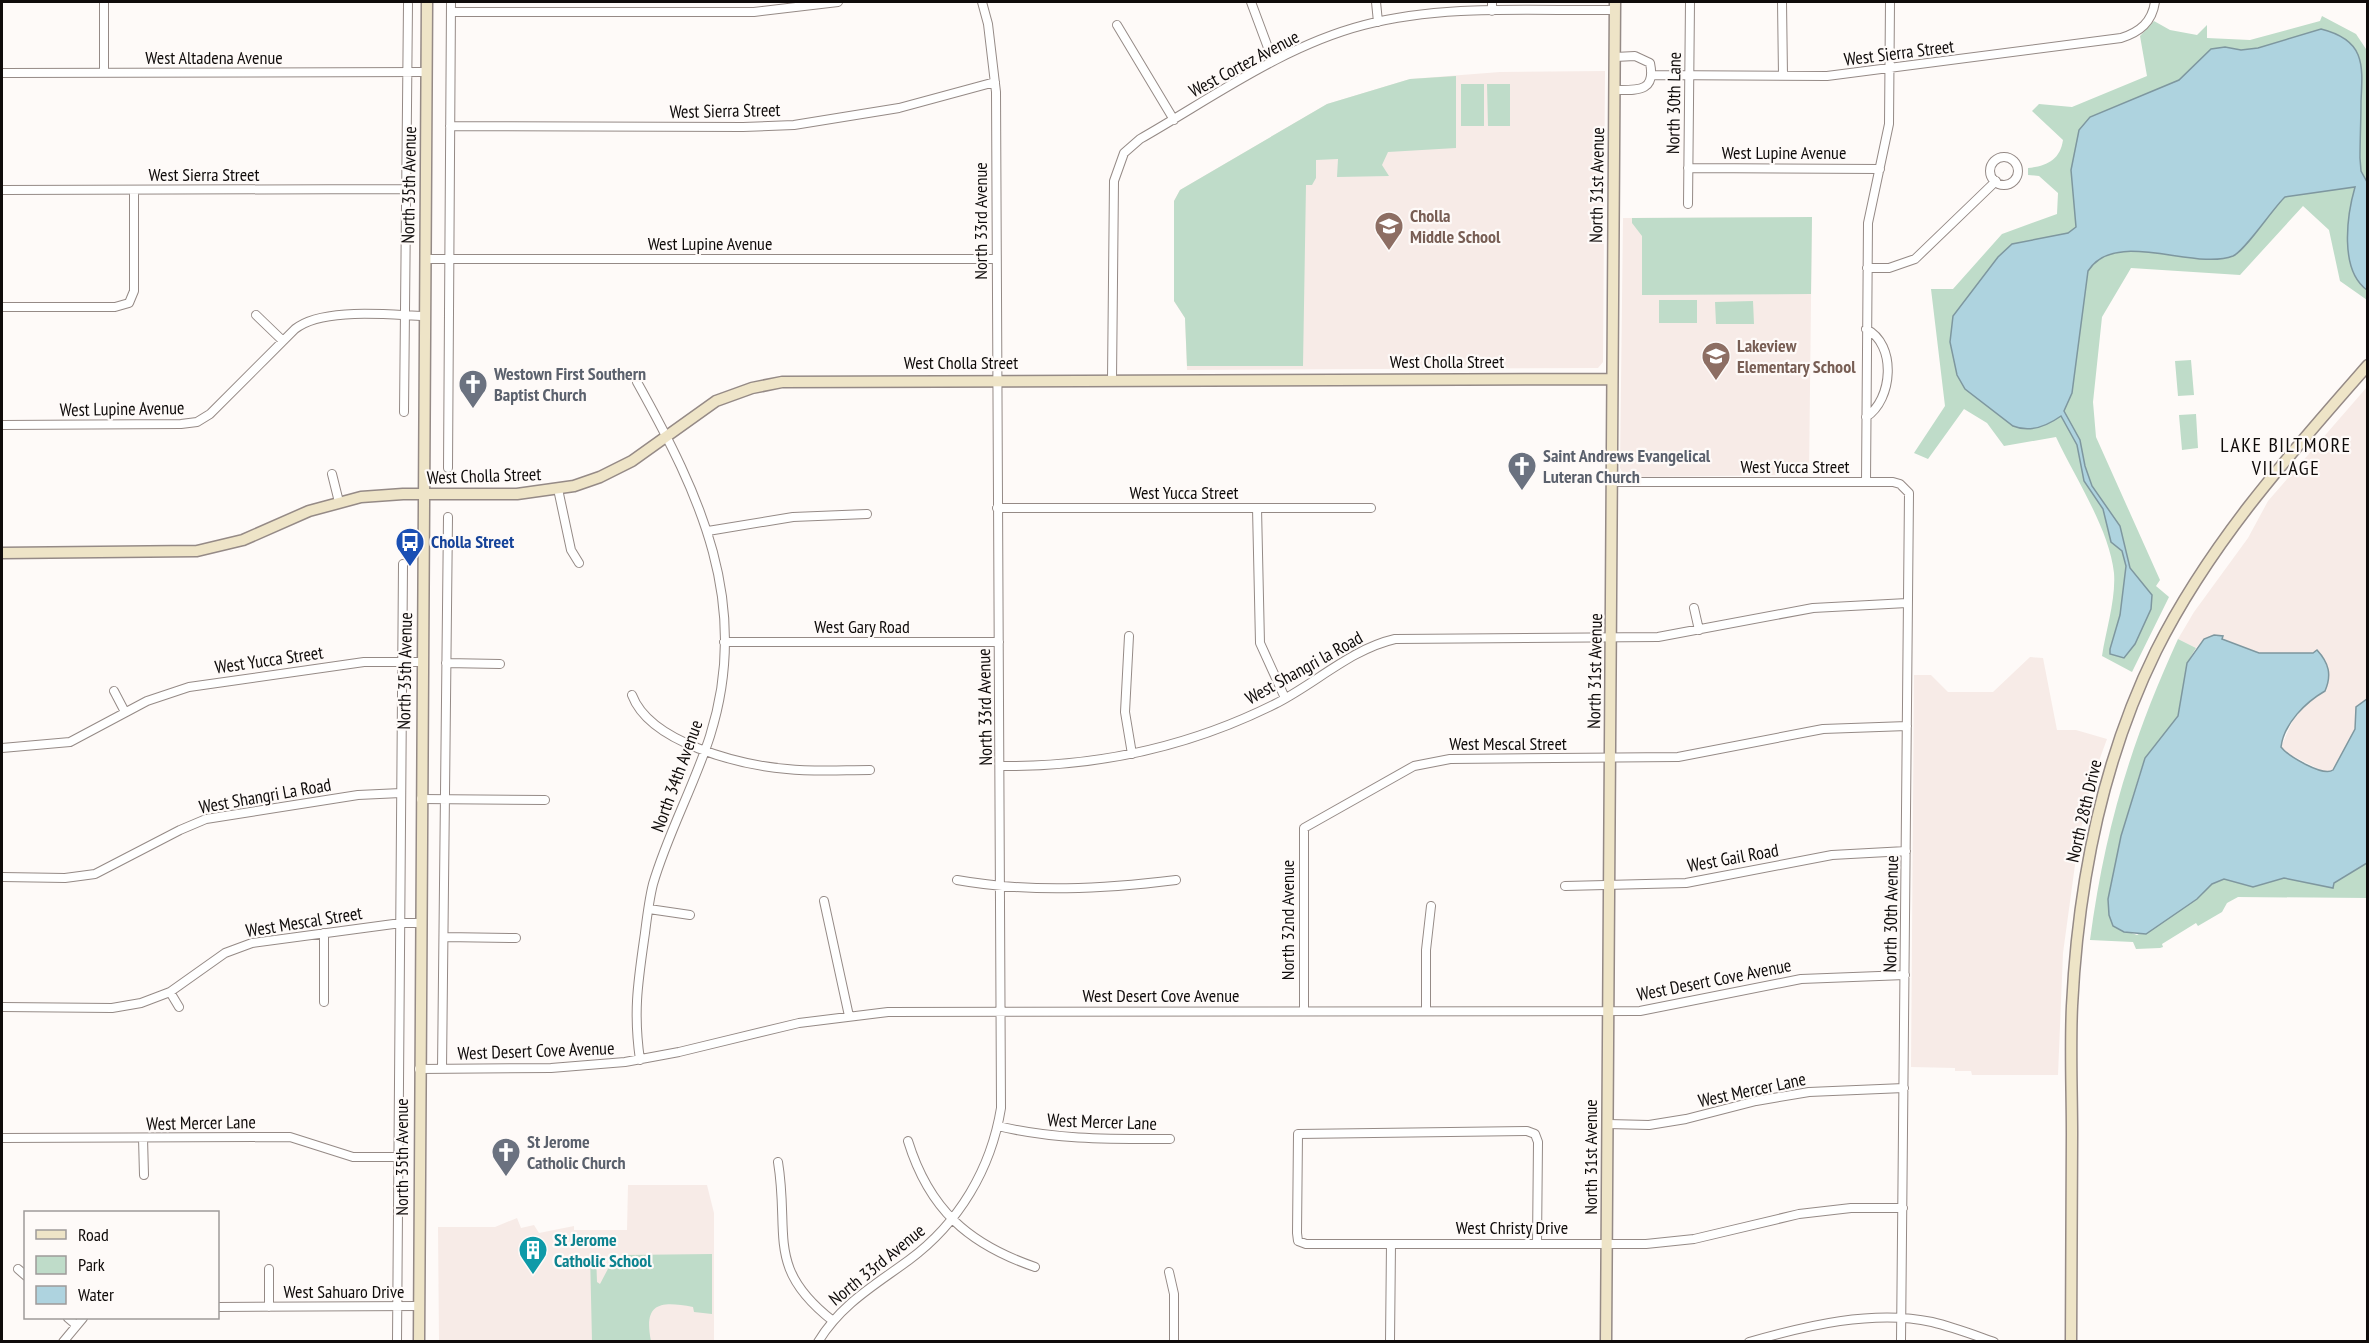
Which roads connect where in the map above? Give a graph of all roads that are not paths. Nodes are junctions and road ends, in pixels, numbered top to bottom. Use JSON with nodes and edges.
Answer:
{"nodes":[{"id":1,"x":104,"y":2,"type":"edge"},
{"id":2,"x":427,"y":2,"type":"edge"},
{"id":3,"x":451,"y":2,"type":"edge"},
{"id":4,"x":838,"y":2,"type":"edge"},
{"id":5,"x":982,"y":2,"type":"edge"},
{"id":6,"x":1251,"y":2,"type":"edge"},
{"id":7,"x":1376,"y":2,"type":"edge"},
{"id":8,"x":1492,"y":2,"type":"edge"},
{"id":9,"x":1690,"y":2,"type":"edge"},
{"id":10,"x":1782,"y":2,"type":"edge"},
{"id":11,"x":1890,"y":2,"type":"edge"},
{"id":12,"x":2155,"y":2,"type":"edge"},
{"id":13,"x":408,"y":4,"type":"dead end"},
{"id":14,"x":1615,"y":6,"type":"edge"},
{"id":15,"x":1492,"y":11,"type":"junction"},
{"id":16,"x":451,"y":12,"type":"junction"},
{"id":17,"x":1378,"y":22,"type":"junction"},
{"id":18,"x":1117,"y":25,"type":"dead end"},
{"id":19,"x":1615,"y":57,"type":"junction"},
{"id":20,"x":1273,"y":61,"type":"junction"},
{"id":21,"x":1889,"y":70,"type":"junction"},
{"id":22,"x":407,"y":72,"type":"junction"},
{"id":23,"x":426,"y":72,"type":"junction"},
{"id":24,"x":2,"y":73,"type":"edge"},
{"id":25,"x":104,"y":73,"type":"junction"},
{"id":26,"x":1653,"y":75,"type":"junction"},
{"id":27,"x":1783,"y":75,"type":"junction"},
{"id":28,"x":1689,"y":76,"type":"junction"},
{"id":29,"x":995,"y":82,"type":"junction"},
{"id":30,"x":1615,"y":90,"type":"junction"},
{"id":31,"x":1174,"y":120,"type":"junction"},
{"id":32,"x":450,"y":126,"type":"junction"},
{"id":33,"x":1688,"y":168,"type":"junction"},
{"id":34,"x":1880,"y":169,"type":"junction"},
{"id":35,"x":1996,"y":181,"type":"dead end"},
{"id":36,"x":406,"y":189,"type":"junction"},
{"id":37,"x":2,"y":190,"type":"edge"},
{"id":38,"x":134,"y":190,"type":"junction"},
{"id":39,"x":1688,"y":204,"type":"dead end"},
{"id":40,"x":425,"y":259,"type":"junction"},
{"id":41,"x":449,"y":259,"type":"junction"},
{"id":42,"x":996,"y":259,"type":"junction"},
{"id":43,"x":1867,"y":268,"type":"junction"},
{"id":44,"x":2,"y":307,"type":"edge"},
{"id":45,"x":256,"y":315,"type":"dead end"},
{"id":46,"x":405,"y":316,"type":"junction"},
{"id":47,"x":424,"y":316,"type":"junction"},
{"id":48,"x":1866,"y":329,"type":"junction"},
{"id":49,"x":283,"y":341,"type":"junction"},
{"id":50,"x":2367,"y":365,"type":"edge"},
{"id":51,"x":996,"y":379,"type":"junction"},
{"id":52,"x":1112,"y":379,"type":"junction"},
{"id":53,"x":1611,"y":379,"type":"junction"},
{"id":54,"x":637,"y":382,"type":"dead end"},
{"id":55,"x":404,"y":412,"type":"dead end"},
{"id":56,"x":1866,"y":417,"type":"junction"},
{"id":57,"x":2,"y":425,"type":"edge"},
{"id":58,"x":666,"y":437,"type":"junction"},
{"id":59,"x":448,"y":468,"type":"dead end"},
{"id":60,"x":332,"y":474,"type":"dead end"},
{"id":61,"x":1612,"y":482,"type":"junction"},
{"id":62,"x":1866,"y":482,"type":"junction"},
{"id":63,"x":1905,"y":487,"type":"joint"},
{"id":64,"x":558,"y":489,"type":"junction"},
{"id":65,"x":424,"y":494,"type":"junction"},
{"id":66,"x":339,"y":502,"type":"junction"},
{"id":67,"x":997,"y":508,"type":"junction"},
{"id":68,"x":1257,"y":508,"type":"junction"},
{"id":69,"x":1371,"y":508,"type":"dead end"},
{"id":70,"x":867,"y":514,"type":"dead end"},
{"id":71,"x":448,"y":517,"type":"dead end"},
{"id":72,"x":708,"y":531,"type":"junction"},
{"id":73,"x":2,"y":554,"type":"edge"},
{"id":74,"x":579,"y":563,"type":"dead end"},
{"id":75,"x":403,"y":564,"type":"dead end"},
{"id":76,"x":1908,"y":603,"type":"junction"},
{"id":77,"x":1694,"y":608,"type":"dead end"},
{"id":78,"x":1699,"y":630,"type":"junction"},
{"id":79,"x":1129,"y":636,"type":"dead end"},
{"id":80,"x":1611,"y":637,"type":"junction"},
{"id":81,"x":724,"y":642,"type":"junction"},
{"id":82,"x":999,"y":642,"type":"junction"},
{"id":83,"x":403,"y":661,"type":"junction"},
{"id":84,"x":422,"y":662,"type":"junction"},
{"id":85,"x":446,"y":663,"type":"junction"},
{"id":86,"x":500,"y":664,"type":"dead end"},
{"id":87,"x":114,"y":691,"type":"dead end"},
{"id":88,"x":632,"y":695,"type":"dead end"},
{"id":89,"x":1285,"y":698,"type":"junction"},
{"id":90,"x":125,"y":712,"type":"junction"},
{"id":91,"x":1907,"y":726,"type":"junction"},
{"id":92,"x":2,"y":748,"type":"edge"},
{"id":93,"x":705,"y":749,"type":"junction"},
{"id":94,"x":1132,"y":754,"type":"junction"},
{"id":95,"x":1610,"y":759,"type":"junction"},
{"id":96,"x":1000,"y":766,"type":"junction"},
{"id":97,"x":870,"y":770,"type":"dead end"},
{"id":98,"x":401,"y":794,"type":"junction"},
{"id":99,"x":421,"y":799,"type":"junction"},
{"id":100,"x":445,"y":799,"type":"junction"},
{"id":101,"x":545,"y":800,"type":"dead end"},
{"id":102,"x":1304,"y":828,"type":"joint"},
{"id":103,"x":1906,"y":851,"type":"junction"},
{"id":104,"x":2,"y":877,"type":"edge"},
{"id":105,"x":957,"y":880,"type":"dead end"},
{"id":106,"x":1176,"y":880,"type":"dead end"},
{"id":107,"x":1609,"y":885,"type":"junction"},
{"id":108,"x":1565,"y":886,"type":"dead end"},
{"id":109,"x":1002,"y":887,"type":"junction"},
{"id":110,"x":824,"y":901,"type":"dead end"},
{"id":111,"x":1431,"y":906,"type":"dead end"},
{"id":112,"x":649,"y":909,"type":"junction"},
{"id":113,"x":690,"y":915,"type":"dead end"},
{"id":114,"x":400,"y":923,"type":"junction"},
{"id":115,"x":420,"y":923,"type":"junction"},
{"id":116,"x":324,"y":933,"type":"junction"},
{"id":117,"x":444,"y":937,"type":"junction"},
{"id":118,"x":516,"y":938,"type":"dead end"},
{"id":119,"x":1905,"y":975,"type":"junction"},
{"id":120,"x":170,"y":992,"type":"junction"},
{"id":121,"x":324,"y":1002,"type":"dead end"},
{"id":122,"x":2,"y":1007,"type":"edge"},
{"id":123,"x":179,"y":1007,"type":"dead end"},
{"id":124,"x":1003,"y":1011,"type":"junction"},
{"id":125,"x":1304,"y":1011,"type":"junction"},
{"id":126,"x":1426,"y":1011,"type":"junction"},
{"id":127,"x":1608,"y":1011,"type":"junction"},
{"id":128,"x":849,"y":1016,"type":"junction"},
{"id":129,"x":640,"y":1060,"type":"junction"},
{"id":130,"x":419,"y":1069,"type":"junction"},
{"id":131,"x":442,"y":1069,"type":"junction"},
{"id":132,"x":1904,"y":1088,"type":"junction"},
{"id":133,"x":1608,"y":1124,"type":"junction"},
{"id":134,"x":998,"y":1126,"type":"junction"},
{"id":135,"x":2,"y":1138,"type":"edge"},
{"id":136,"x":143,"y":1138,"type":"junction"},
{"id":137,"x":1170,"y":1139,"type":"dead end"},
{"id":138,"x":908,"y":1141,"type":"dead end"},
{"id":139,"x":398,"y":1157,"type":"junction"},
{"id":140,"x":778,"y":1162,"type":"dead end"},
{"id":141,"x":144,"y":1175,"type":"dead end"},
{"id":142,"x":1903,"y":1208,"type":"junction"},
{"id":143,"x":951,"y":1220,"type":"junction"},
{"id":144,"x":1607,"y":1243,"type":"junction"},
{"id":145,"x":1391,"y":1244,"type":"junction"},
{"id":146,"x":1537,"y":1244,"type":"junction"},
{"id":147,"x":1035,"y":1268,"type":"dead end"},
{"id":148,"x":18,"y":1269,"type":"dead end"},
{"id":149,"x":269,"y":1269,"type":"dead end"},
{"id":150,"x":1169,"y":1272,"type":"dead end"},
{"id":151,"x":24,"y":1274,"type":"edge"},
{"id":152,"x":419,"y":1306,"type":"junction"},
{"id":153,"x":219,"y":1307,"type":"edge"},
{"id":154,"x":269,"y":1307,"type":"junction"},
{"id":155,"x":397,"y":1307,"type":"junction"},
{"id":156,"x":70,"y":1319,"type":"edge"},
{"id":157,"x":81,"y":1319,"type":"edge"},
{"id":158,"x":1901,"y":1320,"type":"junction"},
{"id":159,"x":833,"y":1321,"type":"junction"},
{"id":160,"x":75,"y":1324,"type":"junction"},
{"id":161,"x":63,"y":1341,"type":"edge"},
{"id":162,"x":397,"y":1341,"type":"edge"},
{"id":163,"x":419,"y":1341,"type":"edge"},
{"id":164,"x":818,"y":1341,"type":"edge"},
{"id":165,"x":1174,"y":1341,"type":"edge"},
{"id":166,"x":1390,"y":1341,"type":"edge"},
{"id":167,"x":1606,"y":1341,"type":"edge"},
{"id":168,"x":1749,"y":1341,"type":"edge"},
{"id":169,"x":1901,"y":1341,"type":"edge"},
{"id":170,"x":1994,"y":1341,"type":"edge"},
{"id":171,"x":2071,"y":1341,"type":"edge"}],
"edges":[{"from":1,"to":25,"type":"street"},
{"from":2,"to":23,"type":"street","name":"North 35th Avenue"},
{"from":3,"to":16,"type":"street"},
{"from":4,"to":16,"type":"street"},
{"from":5,"to":29,"type":"street","name":"North 33rd Avenue"},
{"from":6,"to":20,"type":"street"},
{"from":7,"to":17,"type":"street"},
{"from":8,"to":15,"type":"street"},
{"from":9,"to":28,"type":"street","name":"North 30th Lane"},
{"from":10,"to":27,"type":"street"},
{"from":11,"to":21,"type":"street"},
{"from":12,"to":21,"type":"street","name":"West Sierra Street"},
{"from":13,"to":22,"type":"street","name":"North 35th Avenue"},
{"from":14,"to":15,"type":"street","name":"West Cortez Avenue"},
{"from":14,"to":19,"type":"street","name":"North 31st Avenue"},
{"from":15,"to":17,"type":"street","name":"West Cortez Avenue"},
{"from":16,"to":32,"type":"street"},
{"from":17,"to":20,"type":"street","name":"West Cortez Avenue"},
{"from":18,"to":31,"type":"street"},
{"from":19,"to":26,"type":"street"},
{"from":19,"to":30,"type":"street","name":"North 31st Avenue"},
{"from":20,"to":31,"type":"street","name":"West Cortez Avenue"},
{"from":21,"to":27,"type":"street","name":"West Sierra Street"},
{"from":21,"to":34,"type":"street"},
{"from":22,"to":23,"type":"street","name":"West Altadena Avenue"},
{"from":22,"to":25,"type":"street","name":"West Altadena Avenue"},
{"from":22,"to":36,"type":"street","name":"North 35th Avenue"},
{"from":23,"to":40,"type":"street","name":"North 35th Avenue"},
{"from":24,"to":25,"type":"street","name":"West Altadena Avenue"},
{"from":26,"to":28,"type":"street","name":"West Sierra Street"},
{"from":26,"to":30,"type":"street"},
{"from":27,"to":28,"type":"street","name":"West Sierra Street"},
{"from":28,"to":33,"type":"street","name":"North 30th Lane"},
{"from":29,"to":32,"type":"street","name":"West Sierra Street"},
{"from":29,"to":42,"type":"street","name":"North 33rd Avenue"},
{"from":30,"to":53,"type":"street","name":"North 31st Avenue"},
{"from":31,"to":52,"type":"street","name":"West Cortez Avenue"},
{"from":32,"to":41,"type":"street"},
{"from":33,"to":34,"type":"street","name":"West Lupine Avenue"},
{"from":33,"to":39,"type":"street","name":"North 30th Lane"},
{"from":34,"to":43,"type":"street"},
{"from":35,"to":43,"type":"street"},
{"from":36,"to":38,"type":"street","name":"West Sierra Street"},
{"from":36,"to":46,"type":"street","name":"North 35th Avenue"},
{"from":37,"to":38,"type":"street","name":"West Sierra Street"},
{"from":38,"to":44,"type":"street"},
{"from":40,"to":41,"type":"street","name":"West Lupine Avenue"},
{"from":40,"to":47,"type":"street","name":"North 35th Avenue"},
{"from":41,"to":42,"type":"street","name":"West Lupine Avenue"},
{"from":41,"to":59,"type":"street"},
{"from":42,"to":51,"type":"street","name":"North 33rd Avenue"},
{"from":43,"to":48,"type":"street"},
{"from":45,"to":49,"type":"street"},
{"from":46,"to":47,"type":"street","name":"West Lupine Avenue"},
{"from":46,"to":49,"type":"street","name":"West Lupine Avenue"},
{"from":46,"to":55,"type":"street","name":"North 35th Avenue"},
{"from":47,"to":65,"type":"street","name":"North 35th Avenue"},
{"from":48,"to":56,"type":"street"},
{"from":48,"to":56,"type":"street"},
{"from":49,"to":57,"type":"street","name":"West Lupine Avenue"},
{"from":50,"to":171,"type":"street","name":"North 28th Drive"},
{"from":51,"to":52,"type":"street","name":"West Cholla Street"},
{"from":51,"to":58,"type":"street","name":"West Cholla Street"},
{"from":51,"to":67,"type":"street","name":"North 33rd Avenue"},
{"from":52,"to":53,"type":"street","name":"West Cholla Street"},
{"from":53,"to":61,"type":"street","name":"North 31st Avenue"},
{"from":54,"to":58,"type":"street","name":"North 34th Avenue"},
{"from":56,"to":62,"type":"street"},
{"from":58,"to":64,"type":"street","name":"West Cholla Street"},
{"from":58,"to":72,"type":"street","name":"North 34th Avenue"},
{"from":60,"to":66,"type":"street"},
{"from":61,"to":62,"type":"street","name":"West Yucca Street"},
{"from":61,"to":80,"type":"street","name":"North 31st Avenue"},
{"from":62,"to":63,"type":"street","name":"West Yucca Street"},
{"from":63,"to":76,"type":"street","name":"North 30th Avenue"},
{"from":64,"to":65,"type":"street","name":"West Cholla Street"},
{"from":64,"to":74,"type":"street"},
{"from":65,"to":66,"type":"street","name":"West Cholla Street"},
{"from":65,"to":84,"type":"street","name":"North 35th Avenue"},
{"from":66,"to":73,"type":"street","name":"West Cholla Street"},
{"from":67,"to":68,"type":"street","name":"West Yucca Street"},
{"from":67,"to":82,"type":"street","name":"North 33rd Avenue"},
{"from":68,"to":69,"type":"street","name":"West Yucca Street"},
{"from":68,"to":89,"type":"street"},
{"from":70,"to":72,"type":"street"},
{"from":71,"to":85,"type":"street"},
{"from":72,"to":81,"type":"street","name":"North 34th Avenue"},
{"from":75,"to":83,"type":"street","name":"North 35th Avenue"},
{"from":76,"to":78,"type":"street","name":"West Shangri la Road"},
{"from":76,"to":91,"type":"street","name":"North 30th Avenue"},
{"from":77,"to":78,"type":"street"},
{"from":78,"to":80,"type":"street","name":"West Shangri la Road"},
{"from":79,"to":94,"type":"street"},
{"from":80,"to":89,"type":"street","name":"West Shangri la Road"},
{"from":80,"to":95,"type":"street","name":"North 31st Avenue"},
{"from":81,"to":82,"type":"street","name":"West Gary Road"},
{"from":81,"to":93,"type":"street","name":"North 34th Avenue"},
{"from":82,"to":96,"type":"street","name":"North 33rd Avenue"},
{"from":83,"to":84,"type":"street","name":"West Yucca Street"},
{"from":83,"to":90,"type":"street","name":"West Yucca Street"},
{"from":83,"to":98,"type":"street","name":"North 35th Avenue"},
{"from":84,"to":99,"type":"street","name":"North 35th Avenue"},
{"from":85,"to":86,"type":"street"},
{"from":85,"to":100,"type":"street"},
{"from":87,"to":90,"type":"street"},
{"from":88,"to":93,"type":"street"},
{"from":89,"to":94,"type":"street","name":"West Shangri la Road"},
{"from":90,"to":92,"type":"street","name":"West Yucca Street"},
{"from":91,"to":95,"type":"street","name":"West Mescal Street"},
{"from":91,"to":103,"type":"street","name":"North 30th Avenue"},
{"from":93,"to":97,"type":"street"},
{"from":93,"to":112,"type":"street","name":"North 34th Avenue"},
{"from":94,"to":96,"type":"street","name":"West Shangri la Road"},
{"from":95,"to":102,"type":"street","name":"West Mescal Street"},
{"from":95,"to":107,"type":"street","name":"North 31st Avenue"},
{"from":96,"to":109,"type":"street","name":"North 33rd Avenue"},
{"from":98,"to":104,"type":"street","name":"West Shangri La Road"},
{"from":98,"to":114,"type":"street","name":"North 35th Avenue"},
{"from":99,"to":100,"type":"street"},
{"from":99,"to":115,"type":"street","name":"North 35th Avenue"},
{"from":100,"to":101,"type":"street"},
{"from":100,"to":117,"type":"street"},
{"from":102,"to":125,"type":"street","name":"North 32nd Avenue"},
{"from":103,"to":107,"type":"street","name":"West Gail Road"},
{"from":103,"to":119,"type":"street","name":"North 30th Avenue"},
{"from":105,"to":109,"type":"street"},
{"from":106,"to":109,"type":"street"},
{"from":107,"to":108,"type":"street","name":"West Gail Road"},
{"from":107,"to":127,"type":"street","name":"North 31st Avenue"},
{"from":109,"to":124,"type":"street","name":"North 33rd Avenue"},
{"from":110,"to":128,"type":"street"},
{"from":111,"to":126,"type":"street"},
{"from":112,"to":113,"type":"street"},
{"from":112,"to":129,"type":"street","name":"North 34th Avenue"},
{"from":114,"to":115,"type":"street","name":"West Mescal Street"},
{"from":114,"to":116,"type":"street","name":"West Mescal Street"},
{"from":114,"to":139,"type":"street","name":"North 35th Avenue"},
{"from":115,"to":130,"type":"street","name":"North 35th Avenue"},
{"from":116,"to":120,"type":"street","name":"West Mescal Street"},
{"from":116,"to":121,"type":"street"},
{"from":117,"to":118,"type":"street"},
{"from":117,"to":131,"type":"street"},
{"from":119,"to":127,"type":"street","name":"West Desert Cove Avenue"},
{"from":119,"to":132,"type":"street","name":"North 30th Avenue"},
{"from":120,"to":122,"type":"street","name":"West Mescal Street"},
{"from":120,"to":123,"type":"street"},
{"from":124,"to":125,"type":"street","name":"West Desert Cove Avenue"},
{"from":124,"to":128,"type":"street","name":"West Desert Cove Avenue"},
{"from":124,"to":134,"type":"street","name":"North 33rd Avenue"},
{"from":125,"to":126,"type":"street","name":"West Desert Cove Avenue"},
{"from":126,"to":127,"type":"street","name":"West Desert Cove Avenue"},
{"from":127,"to":133,"type":"street","name":"North 31st Avenue"},
{"from":128,"to":129,"type":"street","name":"West Desert Cove Avenue"},
{"from":129,"to":131,"type":"street","name":"West Desert Cove Avenue"},
{"from":130,"to":131,"type":"street","name":"West Desert Cove Avenue"},
{"from":130,"to":152,"type":"street","name":"North 35th Avenue"},
{"from":132,"to":133,"type":"street","name":"West Mercer Lane"},
{"from":132,"to":142,"type":"street","name":"North 30th Avenue"},
{"from":133,"to":144,"type":"street","name":"North 31st Avenue"},
{"from":134,"to":137,"type":"street","name":"West Mercer Lane"},
{"from":134,"to":143,"type":"street","name":"North 33rd Avenue"},
{"from":135,"to":136,"type":"street","name":"West Mercer Lane"},
{"from":136,"to":139,"type":"street","name":"West Mercer Lane"},
{"from":136,"to":141,"type":"street"},
{"from":138,"to":143,"type":"street"},
{"from":139,"to":155,"type":"street","name":"North 35th Avenue"},
{"from":140,"to":159,"type":"street"},
{"from":142,"to":144,"type":"street","name":"West Christy Drive"},
{"from":142,"to":158,"type":"street","name":"North 30th Avenue"},
{"from":143,"to":147,"type":"street"},
{"from":143,"to":159,"type":"street","name":"North 33rd Avenue"},
{"from":144,"to":146,"type":"street","name":"West Christy Drive"},
{"from":144,"to":167,"type":"street","name":"North 31st Avenue"},
{"from":145,"to":146,"type":"street","name":"West Christy Drive"},
{"from":145,"to":146,"type":"street","name":"West Christy Drive"},
{"from":145,"to":166,"type":"street"},
{"from":148,"to":151,"type":"street"},
{"from":149,"to":154,"type":"street","name":"West Sahuaro Drive"},
{"from":150,"to":165,"type":"street"},
{"from":152,"to":155,"type":"street","name":"West Sahuaro Drive"},
{"from":152,"to":163,"type":"street","name":"North 35th Avenue"},
{"from":153,"to":154,"type":"street","name":"West Sahuaro Drive"},
{"from":154,"to":155,"type":"street","name":"West Sahuaro Drive"},
{"from":155,"to":162,"type":"street","name":"North 35th Avenue"},
{"from":156,"to":160,"type":"street"},
{"from":157,"to":160,"type":"street"},
{"from":158,"to":168,"type":"street"},
{"from":158,"to":169,"type":"street","name":"North 30th Avenue"},
{"from":158,"to":170,"type":"street"},
{"from":159,"to":164,"type":"street","name":"North 33rd Avenue"},
{"from":160,"to":161,"type":"street"}]}
